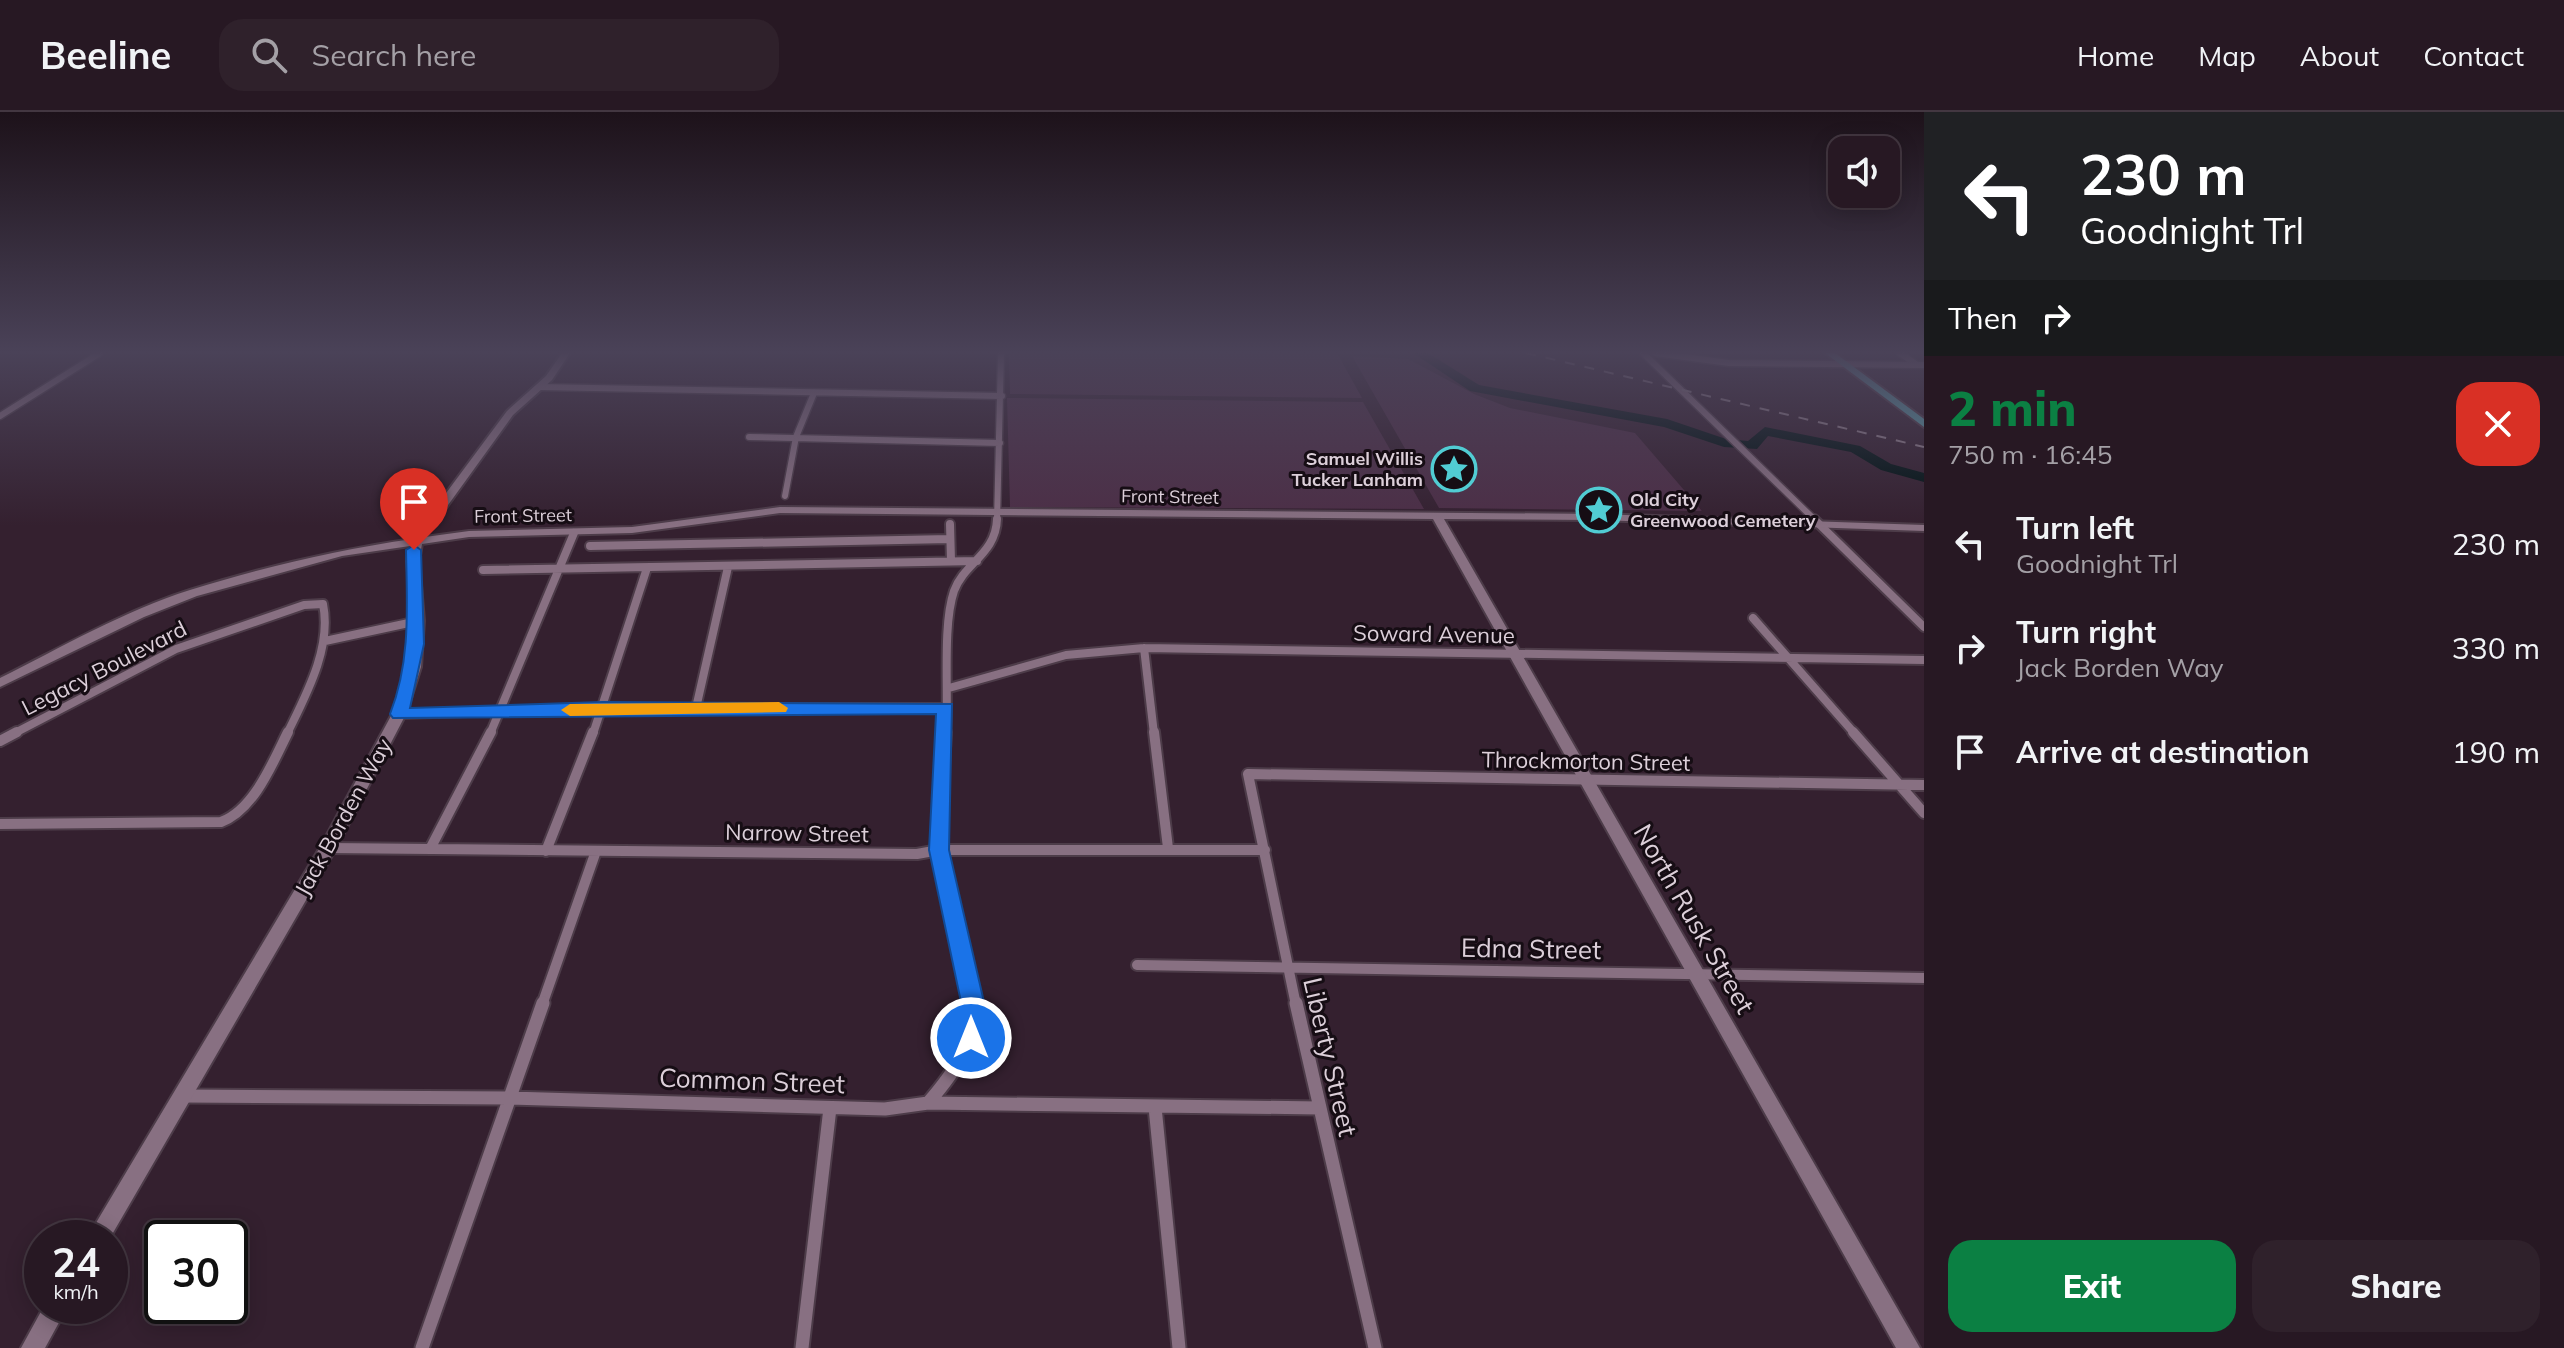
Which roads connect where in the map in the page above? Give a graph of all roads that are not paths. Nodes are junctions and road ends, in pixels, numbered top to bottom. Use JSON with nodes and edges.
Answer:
{"nodes":[{"id":1,"x":513,"y":411,"type":"edge"},
{"id":2,"x":807,"y":411,"type":"edge"},
{"id":3,"x":1001,"y":411,"type":"edge"},
{"id":4,"x":1701,"y":411,"type":"edge"},
{"id":5,"x":1906,"y":411,"type":"edge"},
{"id":6,"x":1924,"y":424,"type":"edge"},
{"id":7,"x":749,"y":437,"type":"dead end"},
{"id":8,"x":796,"y":437,"type":"junction"},
{"id":9,"x":1000,"y":443,"type":"junction"},
{"id":10,"x":785,"y":496,"type":"dead end"},
{"id":11,"x":999,"y":513,"type":"junction"},
{"id":12,"x":1436,"y":515,"type":"junction"},
{"id":13,"x":434,"y":516,"type":"junction"},
{"id":14,"x":1816,"y":522,"type":"junction"},
{"id":15,"x":950,"y":524,"type":"dead end"},
{"id":16,"x":1924,"y":528,"type":"edge"},
{"id":17,"x":485,"y":533,"type":"junction"},
{"id":18,"x":574,"y":533,"type":"junction"},
{"id":19,"x":950,"y":539,"type":"junction"},
{"id":20,"x":417,"y":540,"type":"junction"},
{"id":21,"x":590,"y":546,"type":"dead end"},
{"id":22,"x":951,"y":561,"type":"junction"},
{"id":23,"x":977,"y":561,"type":"junction"},
{"id":24,"x":728,"y":567,"type":"junction"},
{"id":25,"x":647,"y":568,"type":"junction"},
{"id":26,"x":559,"y":569,"type":"junction"},
{"id":27,"x":483,"y":570,"type":"dead end"},
{"id":28,"x":1753,"y":618,"type":"dead end"},
{"id":29,"x":418,"y":621,"type":"junction"},
{"id":30,"x":1924,"y":627,"type":"edge"},
{"id":31,"x":325,"y":641,"type":"junction"},
{"id":32,"x":1144,"y":648,"type":"junction"},
{"id":33,"x":1515,"y":653,"type":"junction"},
{"id":34,"x":1787,"y":657,"type":"junction"},
{"id":35,"x":1924,"y":660,"type":"edge"},
{"id":36,"x":0,"y":683,"type":"edge"},
{"id":37,"x":949,"y":688,"type":"junction"},
{"id":38,"x":603,"y":708,"type":"junction"},
{"id":39,"x":696,"y":708,"type":"junction"},
{"id":40,"x":946,"y":708,"type":"junction"},
{"id":41,"x":501,"y":713,"type":"junction"},
{"id":42,"x":399,"y":714,"type":"junction"},
{"id":43,"x":0,"y":741,"type":"edge"},
{"id":44,"x":1248,"y":774,"type":"joint"},
{"id":45,"x":1587,"y":782,"type":"junction"},
{"id":46,"x":1900,"y":785,"type":"junction"},
{"id":47,"x":1924,"y":785,"type":"edge"},
{"id":48,"x":1924,"y":813,"type":"edge"},
{"id":49,"x":0,"y":824,"type":"edge"},
{"id":50,"x":328,"y":848,"type":"junction"},
{"id":51,"x":1168,"y":848,"type":"junction"},
{"id":52,"x":430,"y":849,"type":"junction"},
{"id":53,"x":939,"y":850,"type":"junction"},
{"id":54,"x":1265,"y":850,"type":"junction"},
{"id":55,"x":546,"y":851,"type":"junction"},
{"id":56,"x":596,"y":851,"type":"junction"},
{"id":57,"x":1137,"y":965,"type":"dead end"},
{"id":58,"x":1288,"y":968,"type":"junction"},
{"id":59,"x":1695,"y":974,"type":"junction"},
{"id":60,"x":1924,"y":978,"type":"edge"},
{"id":61,"x":184,"y":1096,"type":"junction"},
{"id":62,"x":510,"y":1098,"type":"junction"},
{"id":63,"x":928,"y":1103,"type":"junction"},
{"id":64,"x":1155,"y":1107,"type":"junction"},
{"id":65,"x":830,"y":1108,"type":"junction"},
{"id":66,"x":1319,"y":1108,"type":"junction"},
{"id":67,"x":109,"y":1220,"type":"edge"},
{"id":68,"x":46,"y":1324,"type":"edge"},
{"id":69,"x":32,"y":1348,"type":"edge"},
{"id":70,"x":422,"y":1348,"type":"edge"},
{"id":71,"x":802,"y":1348,"type":"edge"},
{"id":72,"x":1179,"y":1348,"type":"edge"},
{"id":73,"x":1375,"y":1348,"type":"edge"},
{"id":74,"x":1909,"y":1348,"type":"edge"}],
"edges":[{"from":1,"to":13,"type":"street"},
{"from":2,"to":8,"type":"street"},
{"from":3,"to":9,"type":"street"},
{"from":4,"to":14,"type":"street"},
{"from":5,"to":6,"type":"main road"},
{"from":7,"to":8,"type":"street"},
{"from":8,"to":9,"type":"street"},
{"from":8,"to":10,"type":"street"},
{"from":9,"to":11,"type":"street"},
{"from":11,"to":12,"type":"street","name":"Front Street"},
{"from":11,"to":18,"type":"street","name":"Front Street"},
{"from":11,"to":23,"type":"street"},
{"from":12,"to":14,"type":"street","name":"Front Street"},
{"from":12,"to":33,"type":"street","name":"North Rusk Street"},
{"from":13,"to":17,"type":"street"},
{"from":13,"to":20,"type":"street"},
{"from":14,"to":16,"type":"street","name":"Front Street"},
{"from":14,"to":30,"type":"street"},
{"from":15,"to":19,"type":"street"},
{"from":17,"to":18,"type":"street","name":"Front Street"},
{"from":17,"to":20,"type":"street","name":"Front Street"},
{"from":18,"to":26,"type":"street"},
{"from":19,"to":21,"type":"street"},
{"from":19,"to":22,"type":"street"},
{"from":20,"to":29,"type":"street","name":"Jack Borden Way"},
{"from":20,"to":36,"type":"street","name":"Front Street"},
{"from":22,"to":23,"type":"street"},
{"from":22,"to":24,"type":"street"},
{"from":23,"to":37,"type":"street"},
{"from":24,"to":25,"type":"street"},
{"from":24,"to":39,"type":"street"},
{"from":25,"to":26,"type":"street"},
{"from":25,"to":38,"type":"street"},
{"from":26,"to":27,"type":"street"},
{"from":26,"to":41,"type":"street"},
{"from":28,"to":34,"type":"street"},
{"from":29,"to":31,"type":"street"},
{"from":29,"to":42,"type":"street","name":"Jack Borden Way"},
{"from":31,"to":43,"type":"street","name":"Legacy Boulevard"},
{"from":31,"to":49,"type":"street","name":"Legacy Boulevard"},
{"from":32,"to":33,"type":"street","name":"Soward Avenue"},
{"from":32,"to":37,"type":"street","name":"Soward Avenue"},
{"from":32,"to":51,"type":"street"},
{"from":33,"to":34,"type":"street","name":"Soward Avenue"},
{"from":33,"to":45,"type":"street","name":"North Rusk Street"},
{"from":34,"to":35,"type":"street","name":"Soward Avenue"},
{"from":34,"to":46,"type":"street"},
{"from":37,"to":40,"type":"street"},
{"from":38,"to":39,"type":"street"},
{"from":38,"to":41,"type":"street"},
{"from":38,"to":55,"type":"street"},
{"from":39,"to":40,"type":"street"},
{"from":40,"to":53,"type":"street"},
{"from":41,"to":42,"type":"street"},
{"from":41,"to":52,"type":"street"},
{"from":42,"to":50,"type":"street","name":"Jack Borden Way"},
{"from":44,"to":45,"type":"street","name":"Throckmorton Street"},
{"from":44,"to":54,"type":"street","name":"Liberty Street"},
{"from":45,"to":46,"type":"street","name":"Throckmorton Street"},
{"from":45,"to":59,"type":"street","name":"North Rusk Street"},
{"from":46,"to":47,"type":"street","name":"Throckmorton Street"},
{"from":46,"to":48,"type":"street"},
{"from":50,"to":52,"type":"street","name":"Narrow Street"},
{"from":50,"to":61,"type":"street","name":"Jack Borden Way"},
{"from":51,"to":53,"type":"street","name":"Narrow Street"},
{"from":51,"to":54,"type":"street","name":"Narrow Street"},
{"from":52,"to":55,"type":"street","name":"Narrow Street"},
{"from":53,"to":56,"type":"street","name":"Narrow Street"},
{"from":53,"to":63,"type":"street"},
{"from":54,"to":58,"type":"street","name":"Liberty Street"},
{"from":55,"to":56,"type":"street","name":"Narrow Street"},
{"from":56,"to":62,"type":"street"},
{"from":57,"to":58,"type":"street","name":"Edna Street"},
{"from":58,"to":59,"type":"street","name":"Edna Street"},
{"from":58,"to":66,"type":"street","name":"Liberty Street"},
{"from":59,"to":60,"type":"street","name":"Edna Street"},
{"from":59,"to":74,"type":"street","name":"North Rusk Street"},
{"from":61,"to":62,"type":"street","name":"Common Street"},
{"from":61,"to":67,"type":"street","name":"Jack Borden Way"},
{"from":62,"to":65,"type":"street","name":"Common Street"},
{"from":62,"to":70,"type":"street"},
{"from":63,"to":64,"type":"street","name":"Common Street"},
{"from":63,"to":65,"type":"street","name":"Common Street"},
{"from":64,"to":66,"type":"street","name":"Common Street"},
{"from":64,"to":72,"type":"street"},
{"from":65,"to":71,"type":"street"},
{"from":66,"to":73,"type":"street","name":"Liberty Street"},
{"from":68,"to":69,"type":"street"}]}
